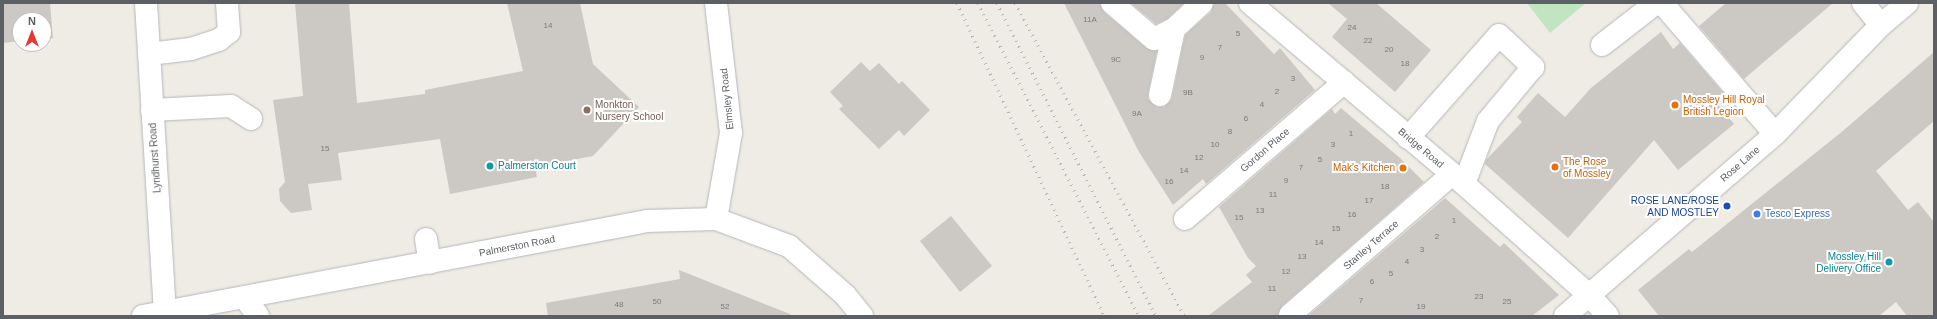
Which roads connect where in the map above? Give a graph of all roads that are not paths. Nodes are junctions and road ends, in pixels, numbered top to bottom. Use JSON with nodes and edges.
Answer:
{"nodes":[{"id":1,"x":146,"y":3,"type":"edge"},
{"id":2,"x":227,"y":3,"type":"edge"},
{"id":3,"x":716,"y":3,"type":"edge"},
{"id":4,"x":1112,"y":3,"type":"edge"},
{"id":5,"x":1202,"y":3,"type":"edge"},
{"id":6,"x":1250,"y":3,"type":"edge"},
{"id":7,"x":1656,"y":3,"type":"edge"},
{"id":8,"x":1662,"y":3,"type":"edge"},
{"id":9,"x":1862,"y":3,"type":"edge"},
{"id":10,"x":1907,"y":3,"type":"edge"},
{"id":11,"x":1881,"y":25,"type":"junction"},
{"id":12,"x":1174,"y":29,"type":"junction"},
{"id":13,"x":1602,"y":45,"type":"dead end"},
{"id":14,"x":149,"y":54,"type":"junction"},
{"id":15,"x":1344,"y":82,"type":"junction"},
{"id":16,"x":1160,"y":95,"type":"dead end"},
{"id":17,"x":152,"y":110,"type":"junction"},
{"id":18,"x":251,"y":119,"type":"dead end"},
{"id":19,"x":1775,"y":134,"type":"junction"},
{"id":20,"x":1408,"y":138,"type":"junction"},
{"id":21,"x":1458,"y":179,"type":"junction"},
{"id":22,"x":716,"y":219,"type":"junction"},
{"id":23,"x":1185,"y":219,"type":"dead end"},
{"id":24,"x":426,"y":239,"type":"dead end"},
{"id":25,"x":430,"y":263,"type":"junction"},
{"id":26,"x":1589,"y":295,"type":"junction"},
{"id":27,"x":246,"y":298,"type":"junction"},
{"id":28,"x":165,"y":312,"type":"junction"},
{"id":29,"x":1290,"y":315,"type":"edge"},
{"id":30,"x":142,"y":316,"type":"edge"},
{"id":31,"x":258,"y":316,"type":"edge"},
{"id":32,"x":862,"y":316,"type":"edge"},
{"id":33,"x":1565,"y":316,"type":"edge"},
{"id":34,"x":1608,"y":316,"type":"edge"}],
"edges":[{"from":1,"to":14,"type":"street","name":"Lyndhurst Road"},
{"from":2,"to":14,"type":"street"},
{"from":3,"to":22,"type":"street","name":"Elmsley Road"},
{"from":4,"to":12,"type":"street"},
{"from":5,"to":12,"type":"street"},
{"from":6,"to":15,"type":"street","name":"Bridge Road"},
{"from":7,"to":13,"type":"street"},
{"from":8,"to":19,"type":"street"},
{"from":9,"to":11,"type":"street"},
{"from":10,"to":11,"type":"street","name":"Rose Lane"},
{"from":11,"to":19,"type":"street","name":"Rose Lane"},
{"from":12,"to":16,"type":"street"},
{"from":14,"to":17,"type":"street","name":"Lyndhurst Road"},
{"from":15,"to":20,"type":"street","name":"Bridge Road"},
{"from":15,"to":23,"type":"street","name":"Gordon Place"},
{"from":17,"to":18,"type":"street"},
{"from":17,"to":28,"type":"street","name":"Lyndhurst Road"},
{"from":19,"to":26,"type":"street","name":"Rose Lane"},
{"from":20,"to":21,"type":"street","name":"Bridge Road"},
{"from":20,"to":21,"type":"street"},
{"from":21,"to":26,"type":"street","name":"Bridge Road"},
{"from":21,"to":29,"type":"street","name":"Stanley Terrace"},
{"from":22,"to":25,"type":"street","name":"Palmerston Road"},
{"from":22,"to":32,"type":"street","name":"Palmerston Road"},
{"from":24,"to":25,"type":"street"},
{"from":25,"to":27,"type":"street","name":"Palmerston Road"},
{"from":26,"to":33,"type":"street","name":"Rose Lane"},
{"from":26,"to":34,"type":"street","name":"Bridge Road"},
{"from":27,"to":28,"type":"street","name":"Palmerston Road"},
{"from":27,"to":31,"type":"street"},
{"from":28,"to":30,"type":"street","name":"Palmerston Road"}]}
